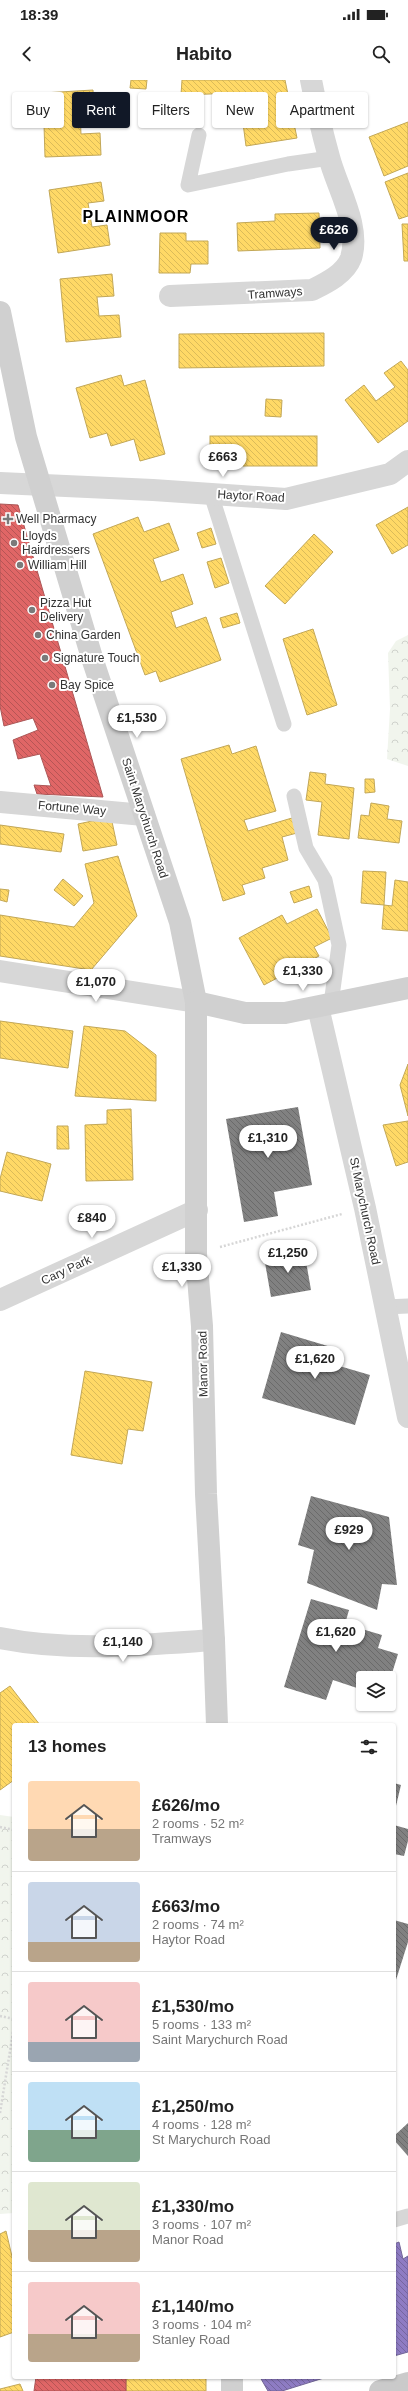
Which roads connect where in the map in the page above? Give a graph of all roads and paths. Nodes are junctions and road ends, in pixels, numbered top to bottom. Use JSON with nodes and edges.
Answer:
{"nodes":[{"id":1,"x":311,"y":80,"type":"edge"},
{"id":2,"x":199,"y":134,"type":"dead end"},
{"id":3,"x":330,"y":158,"type":"junction"},
{"id":4,"x":170,"y":296,"type":"dead end"},
{"id":5,"x":0,"y":312,"type":"edge"},
{"id":6,"x":408,"y":462,"type":"edge"},
{"id":7,"x":0,"y":483,"type":"edge"},
{"id":8,"x":40,"y":485,"type":"junction"},
{"id":9,"x":211,"y":494,"type":"junction"},
{"id":10,"x":284,"y":724,"type":"dead end"},
{"id":11,"x":294,"y":796,"type":"dead end"},
{"id":12,"x":0,"y":802,"type":"edge"},
{"id":13,"x":144,"y":815,"type":"junction"},
{"id":14,"x":0,"y":971,"type":"edge"},
{"id":15,"x":408,"y":988,"type":"edge"},
{"id":16,"x":196,"y":1002,"type":"junction"},
{"id":17,"x":324,"y":1005,"type":"junction"},
{"id":18,"x":365,"y":1208,"type":"junction"},
{"id":19,"x":197,"y":1210,"type":"junction"},
{"id":20,"x":196,"y":1254,"type":"junction"},
{"id":21,"x":0,"y":1300,"type":"edge"},
{"id":22,"x":408,"y":1306,"type":"edge"},
{"id":23,"x":385,"y":1307,"type":"junction"},
{"id":24,"x":408,"y":1417,"type":"edge"},
{"id":25,"x":0,"y":1638,"type":"edge"},
{"id":26,"x":214,"y":1640,"type":"junction"},
{"id":27,"x":216,"y":1723,"type":"edge"},
{"id":28,"x":0,"y":1828,"type":"edge"},
{"id":29,"x":12,"y":1830,"type":"edge"},
{"id":30,"x":0,"y":2016,"type":"edge"},
{"id":31,"x":12,"y":2019,"type":"edge"},
{"id":32,"x":12,"y":2038,"type":"edge"},
{"id":33,"x":0,"y":2112,"type":"edge"},
{"id":34,"x":408,"y":2216,"type":"edge"},
{"id":35,"x":396,"y":2219,"type":"edge"},
{"id":36,"x":232,"y":2379,"type":"edge"},
{"id":37,"x":408,"y":2383,"type":"edge"},
{"id":38,"x":232,"y":2391,"type":"edge"},
{"id":39,"x":380,"y":2391,"type":"edge"}],
"edges":[{"from":1,"to":3,"type":"street","name":"Tramways"},
{"from":2,"to":3,"type":"lane"},
{"from":3,"to":4,"type":"street","name":"Tramways"},
{"from":5,"to":8,"type":"street","name":"Saint Marychurch Road"},
{"from":6,"to":9,"type":"street","name":"Haytor Road"},
{"from":7,"to":8,"type":"street","name":"Haytor Road"},
{"from":8,"to":9,"type":"street","name":"Haytor Road"},
{"from":8,"to":13,"type":"street","name":"Saint Marychurch Road"},
{"from":9,"to":10,"type":"lane"},
{"from":11,"to":17,"type":"lane"},
{"from":12,"to":13,"type":"street","name":"Fortune Way"},
{"from":13,"to":16,"type":"street","name":"Saint Marychurch Road"},
{"from":14,"to":16,"type":"street"},
{"from":15,"to":17,"type":"street"},
{"from":16,"to":17,"type":"street"},
{"from":16,"to":19,"type":"street","name":"Manor Road"},
{"from":17,"to":18,"type":"street","name":"St Marychurch Road"},
{"from":18,"to":20,"type":"path"},
{"from":18,"to":23,"type":"street","name":"St Marychurch Road"},
{"from":19,"to":20,"type":"street","name":"Manor Road"},
{"from":19,"to":21,"type":"street","name":"Cary Park"},
{"from":20,"to":26,"type":"street","name":"Manor Road"},
{"from":22,"to":23,"type":"lane"},
{"from":23,"to":24,"type":"street","name":"St Marychurch Road"},
{"from":25,"to":26,"type":"street"},
{"from":26,"to":27,"type":"street","name":"Manor Road"},
{"from":28,"to":29,"type":"path"},
{"from":30,"to":31,"type":"path"},
{"from":32,"to":33,"type":"path"},
{"from":34,"to":35,"type":"lane"},
{"from":36,"to":38,"type":"street"},
{"from":37,"to":39,"type":"main road"}]}
